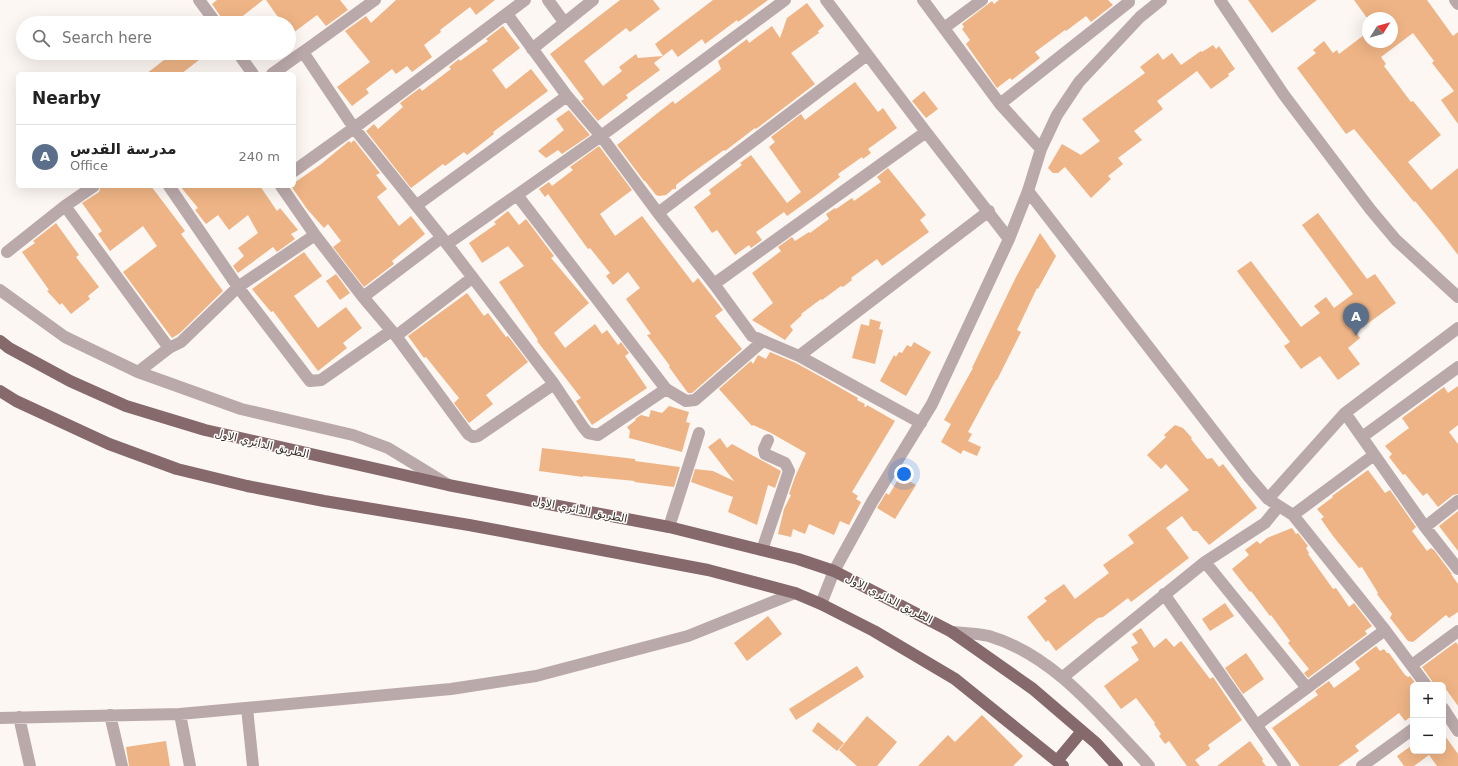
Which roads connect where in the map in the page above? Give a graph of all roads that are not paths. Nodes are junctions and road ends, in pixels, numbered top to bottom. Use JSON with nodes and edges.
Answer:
{"nodes":[{"id":1,"x":199,"y":0,"type":"edge"},
{"id":2,"x":375,"y":0,"type":"edge"},
{"id":3,"x":525,"y":0,"type":"edge"},
{"id":4,"x":548,"y":0,"type":"edge"},
{"id":5,"x":593,"y":0,"type":"edge"},
{"id":6,"x":785,"y":0,"type":"edge"},
{"id":7,"x":826,"y":0,"type":"edge"},
{"id":8,"x":923,"y":0,"type":"edge"},
{"id":9,"x":982,"y":0,"type":"edge"},
{"id":10,"x":1161,"y":0,"type":"edge"},
{"id":11,"x":1220,"y":0,"type":"edge"},
{"id":12,"x":1455,"y":0,"type":"edge"},
{"id":13,"x":1128,"y":1,"type":"edge"},
{"id":14,"x":1458,"y":4,"type":"edge"},
{"id":15,"x":507,"y":14,"type":"junction"},
{"id":16,"x":211,"y":16,"type":"edge"},
{"id":17,"x":1140,"y":17,"type":"junction"},
{"id":18,"x":564,"y":22,"type":"junction"},
{"id":19,"x":944,"y":28,"type":"junction"},
{"id":20,"x":532,"y":49,"type":"junction"},
{"id":21,"x":303,"y":52,"type":"junction"},
{"id":22,"x":867,"y":55,"type":"junction"},
{"id":23,"x":296,"y":57,"type":"edge"},
{"id":24,"x":243,"y":60,"type":"edge"},
{"id":25,"x":292,"y":60,"type":"edge"},
{"id":26,"x":252,"y":72,"type":"edge"},
{"id":27,"x":275,"y":72,"type":"edge"},
{"id":28,"x":568,"y":96,"type":"junction"},
{"id":29,"x":1000,"y":104,"type":"junction"},
{"id":30,"x":354,"y":128,"type":"junction"},
{"id":31,"x":926,"y":132,"type":"junction"},
{"id":32,"x":601,"y":136,"type":"junction"},
{"id":33,"x":1041,"y":149,"type":"junction"},
{"id":34,"x":296,"y":170,"type":"edge"},
{"id":35,"x":91,"y":188,"type":"edge"},
{"id":36,"x":170,"y":188,"type":"edge"},
{"id":37,"x":283,"y":188,"type":"edge"},
{"id":38,"x":1028,"y":191,"type":"junction"},
{"id":39,"x":517,"y":195,"type":"junction"},
{"id":40,"x":417,"y":205,"type":"junction"},
{"id":41,"x":65,"y":206,"type":"junction"},
{"id":42,"x":989,"y":211,"type":"junction"},
{"id":43,"x":658,"y":213,"type":"junction"},
{"id":44,"x":315,"y":235,"type":"junction"},
{"id":45,"x":1009,"y":239,"type":"junction"},
{"id":46,"x":444,"y":241,"type":"junction"},
{"id":47,"x":7,"y":252,"type":"dead end"},
{"id":48,"x":472,"y":278,"type":"junction"},
{"id":49,"x":714,"y":284,"type":"junction"},
{"id":50,"x":238,"y":287,"type":"junction"},
{"id":51,"x":0,"y":290,"type":"edge"},
{"id":52,"x":363,"y":296,"type":"junction"},
{"id":53,"x":1458,"y":297,"type":"edge"},
{"id":54,"x":1458,"y":328,"type":"edge"},
{"id":55,"x":393,"y":333,"type":"junction"},
{"id":56,"x":0,"y":341,"type":"edge"},
{"id":57,"x":763,"y":341,"type":"junction"},
{"id":58,"x":169,"y":348,"type":"junction"},
{"id":59,"x":799,"y":356,"type":"junction"},
{"id":60,"x":1458,"y":367,"type":"edge"},
{"id":61,"x":138,"y":372,"type":"junction"},
{"id":62,"x":554,"y":384,"type":"junction"},
{"id":63,"x":666,"y":389,"type":"junction"},
{"id":64,"x":0,"y":391,"type":"edge"},
{"id":65,"x":1345,"y":413,"type":"junction"},
{"id":66,"x":921,"y":423,"type":"junction"},
{"id":67,"x":698,"y":432,"type":"dead end"},
{"id":68,"x":1362,"y":437,"type":"junction"},
{"id":69,"x":768,"y":440,"type":"dead end"},
{"id":70,"x":1374,"y":456,"type":"junction"},
{"id":71,"x":448,"y":485,"type":"junction"},
{"id":72,"x":1268,"y":499,"type":"junction"},
{"id":73,"x":1458,"y":501,"type":"edge"},
{"id":74,"x":1278,"y":507,"type":"junction"},
{"id":75,"x":1293,"y":515,"type":"junction"},
{"id":76,"x":669,"y":527,"type":"junction"},
{"id":77,"x":1425,"y":527,"type":"junction"},
{"id":78,"x":762,"y":550,"type":"junction"},
{"id":79,"x":1205,"y":562,"type":"junction"},
{"id":80,"x":1458,"y":569,"type":"edge"},
{"id":81,"x":834,"y":571,"type":"junction"},
{"id":82,"x":795,"y":593,"type":"junction"},
{"id":83,"x":1164,"y":594,"type":"junction"},
{"id":84,"x":821,"y":604,"type":"junction"},
{"id":85,"x":1385,"y":630,"type":"junction"},
{"id":86,"x":1458,"y":631,"type":"edge"},
{"id":87,"x":952,"y":632,"type":"junction"},
{"id":88,"x":1412,"y":666,"type":"junction"},
{"id":89,"x":1063,"y":677,"type":"junction"},
{"id":90,"x":1424,"y":682,"type":"edge"},
{"id":91,"x":1306,"y":688,"type":"junction"},
{"id":92,"x":247,"y":708,"type":"junction"},
{"id":93,"x":1446,"y":713,"type":"edge"},
{"id":94,"x":180,"y":714,"type":"junction"},
{"id":95,"x":110,"y":715,"type":"junction"},
{"id":96,"x":19,"y":717,"type":"junction"},
{"id":97,"x":0,"y":718,"type":"edge"},
{"id":98,"x":1258,"y":725,"type":"junction"},
{"id":99,"x":1082,"y":731,"type":"junction"},
{"id":100,"x":1458,"y":731,"type":"edge"},
{"id":101,"x":1410,"y":732,"type":"edge"},
{"id":102,"x":1060,"y":763,"type":"edge"},
{"id":103,"x":30,"y":766,"type":"edge"},
{"id":104,"x":122,"y":766,"type":"edge"},
{"id":105,"x":190,"y":766,"type":"edge"},
{"id":106,"x":253,"y":766,"type":"edge"},
{"id":107,"x":1117,"y":766,"type":"edge"},
{"id":108,"x":1149,"y":766,"type":"edge"},
{"id":109,"x":1285,"y":766,"type":"edge"},
{"id":110,"x":1362,"y":766,"type":"edge"}],
"edges":[{"from":1,"to":16,"type":"street"},
{"from":2,"to":21,"type":"street"},
{"from":3,"to":15,"type":"street"},
{"from":4,"to":18,"type":"street"},
{"from":5,"to":18,"type":"street"},
{"from":6,"to":32,"type":"street"},
{"from":7,"to":22,"type":"street"},
{"from":8,"to":19,"type":"street"},
{"from":9,"to":19,"type":"street"},
{"from":10,"to":17,"type":"street"},
{"from":11,"to":53,"type":"street"},
{"from":12,"to":14,"type":"street"},
{"from":13,"to":17,"type":"street"},
{"from":13,"to":29,"type":"street"},
{"from":15,"to":20,"type":"street"},
{"from":15,"to":30,"type":"street"},
{"from":17,"to":33,"type":"street"},
{"from":18,"to":20,"type":"street"},
{"from":19,"to":29,"type":"street"},
{"from":20,"to":28,"type":"street"},
{"from":21,"to":23,"type":"street"},
{"from":21,"to":30,"type":"street"},
{"from":22,"to":31,"type":"street"},
{"from":22,"to":43,"type":"street"},
{"from":24,"to":26,"type":"street"},
{"from":25,"to":27,"type":"street"},
{"from":28,"to":32,"type":"street"},
{"from":28,"to":40,"type":"street"},
{"from":29,"to":33,"type":"street"},
{"from":30,"to":34,"type":"street"},
{"from":30,"to":40,"type":"street"},
{"from":31,"to":42,"type":"street"},
{"from":31,"to":49,"type":"street"},
{"from":32,"to":39,"type":"street"},
{"from":32,"to":43,"type":"street"},
{"from":33,"to":38,"type":"street"},
{"from":35,"to":41,"type":"street"},
{"from":36,"to":50,"type":"street"},
{"from":37,"to":44,"type":"street"},
{"from":38,"to":45,"type":"street"},
{"from":38,"to":72,"type":"street"},
{"from":39,"to":46,"type":"street"},
{"from":39,"to":63,"type":"street"},
{"from":40,"to":46,"type":"street"},
{"from":41,"to":47,"type":"street"},
{"from":41,"to":58,"type":"street"},
{"from":42,"to":45,"type":"street"},
{"from":42,"to":59,"type":"street"},
{"from":43,"to":49,"type":"street"},
{"from":44,"to":50,"type":"street"},
{"from":44,"to":52,"type":"street"},
{"from":45,"to":66,"type":"street"},
{"from":46,"to":48,"type":"street"},
{"from":46,"to":52,"type":"street"},
{"from":48,"to":55,"type":"street"},
{"from":48,"to":62,"type":"street"},
{"from":49,"to":57,"type":"street"},
{"from":50,"to":55,"type":"street"},
{"from":50,"to":58,"type":"street"},
{"from":51,"to":61,"type":"street"},
{"from":52,"to":55,"type":"street"},
{"from":54,"to":65,"type":"street"},
{"from":55,"to":62,"type":"street"},
{"from":56,"to":71,"type":"main road","name":"الطريق الدائري الاول"},
{"from":57,"to":59,"type":"street"},
{"from":57,"to":63,"type":"street"},
{"from":58,"to":61,"type":"street"},
{"from":59,"to":66,"type":"street"},
{"from":60,"to":68,"type":"street"},
{"from":61,"to":71,"type":"street"},
{"from":62,"to":63,"type":"street"},
{"from":64,"to":82,"type":"main road"},
{"from":65,"to":68,"type":"street"},
{"from":65,"to":72,"type":"street"},
{"from":66,"to":81,"type":"street"},
{"from":67,"to":76,"type":"street"},
{"from":68,"to":70,"type":"street"},
{"from":69,"to":78,"type":"street"},
{"from":70,"to":75,"type":"street"},
{"from":70,"to":77,"type":"street"},
{"from":71,"to":76,"type":"main road","name":"الطريق الدائري الاول"},
{"from":72,"to":74,"type":"street"},
{"from":73,"to":77,"type":"street"},
{"from":74,"to":75,"type":"street"},
{"from":74,"to":79,"type":"street"},
{"from":75,"to":85,"type":"street"},
{"from":76,"to":78,"type":"main road","name":"الطريق الدائري الاول"},
{"from":77,"to":80,"type":"street"},
{"from":78,"to":81,"type":"main road","name":"الطريق الدائري الاول"},
{"from":79,"to":83,"type":"street"},
{"from":79,"to":91,"type":"street"},
{"from":81,"to":84,"type":"street"},
{"from":81,"to":87,"type":"main road","name":"الطريق الدائري الاول"},
{"from":82,"to":84,"type":"main road"},
{"from":82,"to":92,"type":"street"},
{"from":83,"to":89,"type":"street"},
{"from":83,"to":98,"type":"street"},
{"from":84,"to":102,"type":"main road"},
{"from":85,"to":88,"type":"street"},
{"from":85,"to":91,"type":"street"},
{"from":86,"to":88,"type":"street"},
{"from":87,"to":89,"type":"street"},
{"from":87,"to":99,"type":"main road","name":"الطريق الدائري الاول"},
{"from":88,"to":90,"type":"street"},
{"from":89,"to":108,"type":"street"},
{"from":91,"to":98,"type":"street"},
{"from":92,"to":94,"type":"street"},
{"from":92,"to":106,"type":"street"},
{"from":93,"to":100,"type":"street"},
{"from":94,"to":95,"type":"street"},
{"from":94,"to":105,"type":"street"},
{"from":95,"to":96,"type":"street"},
{"from":95,"to":104,"type":"street"},
{"from":96,"to":97,"type":"street"},
{"from":96,"to":103,"type":"street"},
{"from":98,"to":109,"type":"street"},
{"from":99,"to":102,"type":"main road"},
{"from":99,"to":107,"type":"main road","name":"الطريق الدائري الاول"},
{"from":101,"to":110,"type":"street"}]}
